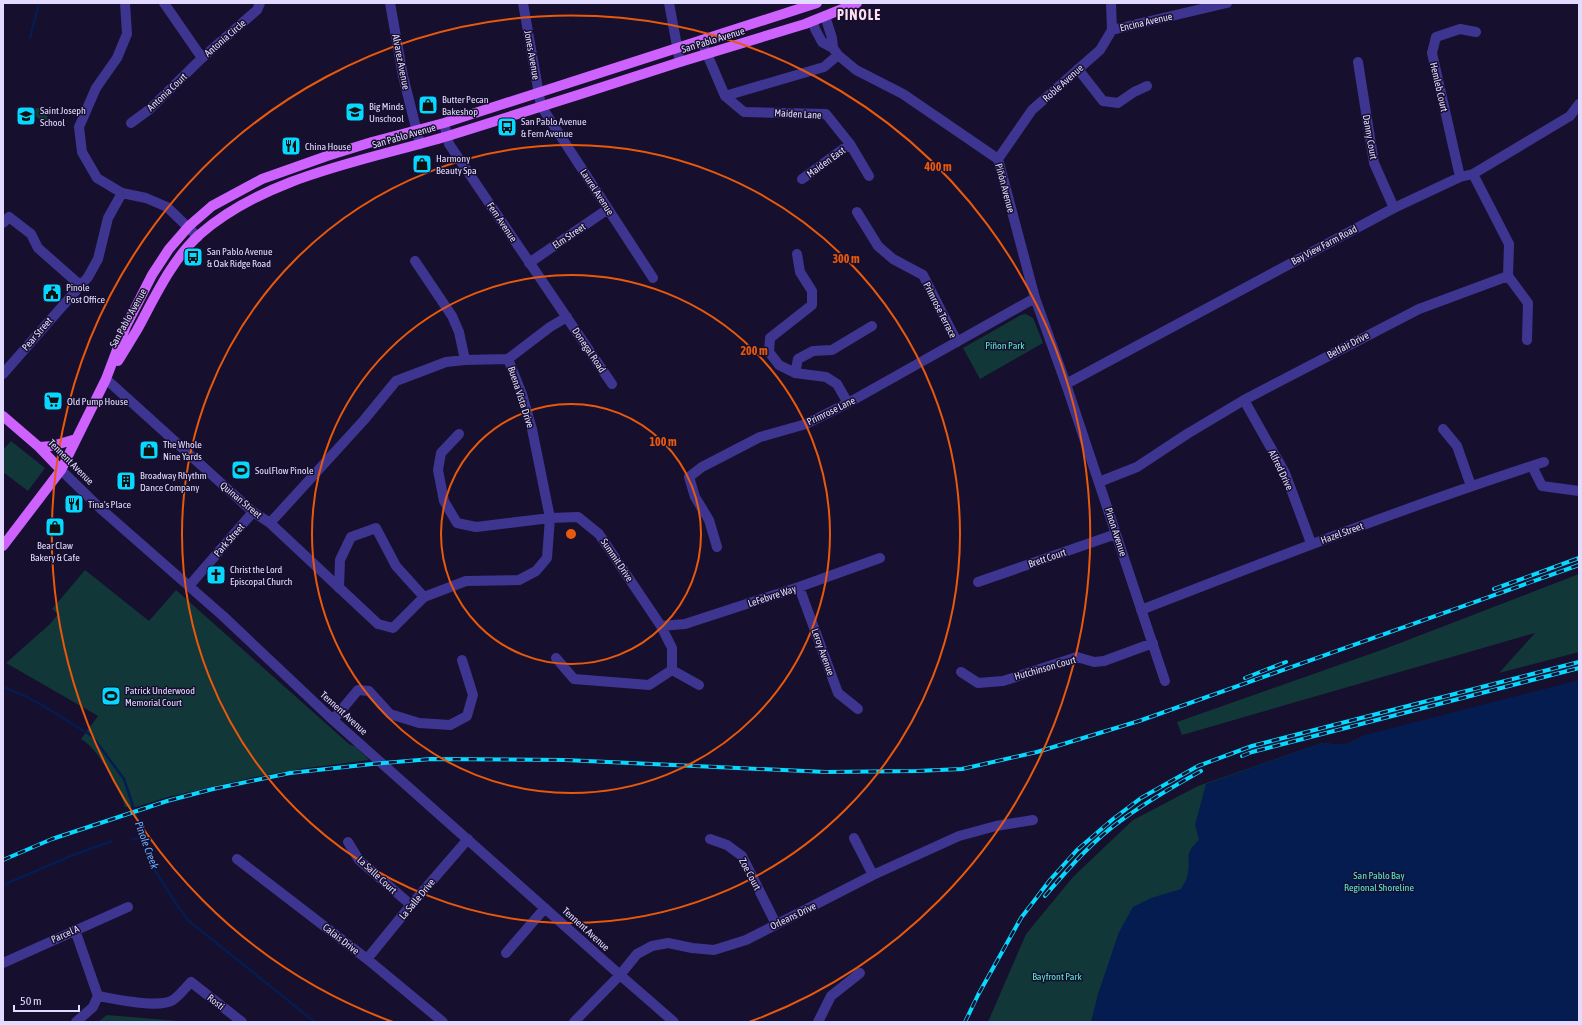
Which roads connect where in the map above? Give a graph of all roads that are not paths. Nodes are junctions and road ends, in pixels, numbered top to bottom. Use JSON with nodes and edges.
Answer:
{"nodes":[{"id":1,"x":125,"y":3,"type":"edge"},
{"id":2,"x":164,"y":3,"type":"edge"},
{"id":3,"x":260,"y":3,"type":"edge"},
{"id":4,"x":390,"y":3,"type":"edge"},
{"id":5,"x":523,"y":3,"type":"edge"},
{"id":6,"x":669,"y":3,"type":"edge"},
{"id":7,"x":817,"y":3,"type":"edge"},
{"id":8,"x":857,"y":3,"type":"edge"},
{"id":9,"x":1110,"y":3,"type":"edge"},
{"id":10,"x":1227,"y":3,"type":"edge"},
{"id":11,"x":825,"y":16,"type":"junction"},
{"id":12,"x":813,"y":21,"type":"junction"},
{"id":13,"x":1112,"y":30,"type":"junction"},
{"id":14,"x":1476,"y":32,"type":"dead end"},
{"id":15,"x":701,"y":40,"type":"junction"},
{"id":16,"x":677,"y":48,"type":"junction"},
{"id":17,"x":835,"y":52,"type":"junction"},
{"id":18,"x":706,"y":55,"type":"junction"},
{"id":19,"x":202,"y":58,"type":"junction"},
{"id":20,"x":680,"y":62,"type":"junction"},
{"id":21,"x":1358,"y":62,"type":"dead end"},
{"id":22,"x":1078,"y":69,"type":"junction"},
{"id":23,"x":1147,"y":86,"type":"dead end"},
{"id":24,"x":539,"y":93,"type":"junction"},
{"id":25,"x":725,"y":96,"type":"junction"},
{"id":26,"x":1579,"y":104,"type":"edge"},
{"id":27,"x":541,"y":106,"type":"junction"},
{"id":28,"x":131,"y":123,"type":"dead end"},
{"id":29,"x":444,"y":123,"type":"junction"},
{"id":30,"x":416,"y":130,"type":"junction"},
{"id":31,"x":447,"y":136,"type":"junction"},
{"id":32,"x":420,"y":144,"type":"junction"},
{"id":33,"x":850,"y":144,"type":"junction"},
{"id":34,"x":998,"y":159,"type":"junction"},
{"id":35,"x":1473,"y":174,"type":"junction"},
{"id":36,"x":869,"y":176,"type":"dead end"},
{"id":37,"x":1460,"y":177,"type":"junction"},
{"id":38,"x":802,"y":179,"type":"dead end"},
{"id":39,"x":122,"y":193,"type":"junction"},
{"id":40,"x":1394,"y":208,"type":"junction"},
{"id":41,"x":608,"y":209,"type":"junction"},
{"id":42,"x":857,"y":212,"type":"dead end"},
{"id":43,"x":6,"y":220,"type":"edge"},
{"id":44,"x":189,"y":226,"type":"junction"},
{"id":45,"x":198,"y":236,"type":"junction"},
{"id":46,"x":798,"y":254,"type":"dead end"},
{"id":47,"x":415,"y":261,"type":"dead end"},
{"id":48,"x":530,"y":263,"type":"junction"},
{"id":49,"x":1508,"y":276,"type":"junction"},
{"id":50,"x":653,"y":278,"type":"dead end"},
{"id":51,"x":80,"y":285,"type":"junction"},
{"id":52,"x":1035,"y":298,"type":"junction"},
{"id":53,"x":567,"y":317,"type":"junction"},
{"id":54,"x":872,"y":326,"type":"dead end"},
{"id":55,"x":1527,"y":340,"type":"dead end"},
{"id":56,"x":957,"y":342,"type":"junction"},
{"id":57,"x":508,"y":359,"type":"junction"},
{"id":58,"x":465,"y":360,"type":"junction"},
{"id":59,"x":795,"y":373,"type":"junction"},
{"id":60,"x":3,"y":374,"type":"edge"},
{"id":61,"x":106,"y":380,"type":"junction"},
{"id":62,"x":612,"y":384,"type":"dead end"},
{"id":63,"x":1066,"y":384,"type":"junction"},
{"id":64,"x":1244,"y":400,"type":"junction"},
{"id":65,"x":848,"y":403,"type":"junction"},
{"id":66,"x":3,"y":416,"type":"edge"},
{"id":67,"x":1443,"y":429,"type":"dead end"},
{"id":68,"x":459,"y":434,"type":"dead end"},
{"id":69,"x":76,"y":439,"type":"junction"},
{"id":70,"x":39,"y":447,"type":"junction"},
{"id":71,"x":1544,"y":462,"type":"dead end"},
{"id":72,"x":1532,"y":466,"type":"junction"},
{"id":73,"x":61,"y":470,"type":"junction"},
{"id":74,"x":1099,"y":482,"type":"junction"},
{"id":75,"x":1471,"y":486,"type":"junction"},
{"id":76,"x":1579,"y":491,"type":"edge"},
{"id":77,"x":253,"y":512,"type":"junction"},
{"id":78,"x":550,"y":518,"type":"junction"},
{"id":79,"x":270,"y":523,"type":"junction"},
{"id":80,"x":1116,"y":534,"type":"junction"},
{"id":81,"x":1311,"y":543,"type":"junction"},
{"id":82,"x":3,"y":546,"type":"edge"},
{"id":83,"x":717,"y":547,"type":"dead end"},
{"id":84,"x":880,"y":558,"type":"dead end"},
{"id":85,"x":978,"y":582,"type":"dead end"},
{"id":86,"x":189,"y":586,"type":"junction"},
{"id":87,"x":799,"y":587,"type":"junction"},
{"id":88,"x":339,"y":588,"type":"junction"},
{"id":89,"x":424,"y":597,"type":"junction"},
{"id":90,"x":1141,"y":610,"type":"junction"},
{"id":91,"x":661,"y":626,"type":"junction"},
{"id":92,"x":1153,"y":643,"type":"junction"},
{"id":93,"x":556,"y":658,"type":"dead end"},
{"id":94,"x":462,"y":660,"type":"dead end"},
{"id":95,"x":672,"y":670,"type":"junction"},
{"id":96,"x":961,"y":672,"type":"dead end"},
{"id":97,"x":1165,"y":681,"type":"dead end"},
{"id":98,"x":699,"y":685,"type":"dead end"},
{"id":99,"x":858,"y":709,"type":"dead end"},
{"id":100,"x":333,"y":720,"type":"junction"},
{"id":101,"x":1033,"y":820,"type":"dead end"},
{"id":102,"x":854,"y":838,"type":"dead end"},
{"id":103,"x":710,"y":839,"type":"dead end"},
{"id":104,"x":468,"y":840,"type":"junction"},
{"id":105,"x":348,"y":842,"type":"dead end"},
{"id":106,"x":237,"y":859,"type":"dead end"},
{"id":107,"x":873,"y":875,"type":"junction"},
{"id":108,"x":411,"y":905,"type":"junction"},
{"id":109,"x":128,"y":908,"type":"dead end"},
{"id":110,"x":545,"y":908,"type":"junction"},
{"id":111,"x":776,"y":924,"type":"junction"},
{"id":112,"x":75,"y":930,"type":"junction"},
{"id":113,"x":506,"y":953,"type":"dead end"},
{"id":114,"x":367,"y":959,"type":"junction"},
{"id":115,"x":3,"y":963,"type":"edge"},
{"id":116,"x":860,"y":973,"type":"dead end"},
{"id":117,"x":620,"y":975,"type":"junction"},
{"id":118,"x":98,"y":996,"type":"junction"},
{"id":119,"x":76,"y":1022,"type":"edge"},
{"id":120,"x":242,"y":1022,"type":"edge"},
{"id":121,"x":443,"y":1022,"type":"edge"},
{"id":122,"x":574,"y":1022,"type":"edge"},
{"id":123,"x":674,"y":1022,"type":"edge"},
{"id":124,"x":818,"y":1022,"type":"edge"}],
"edges":[{"from":1,"to":39,"type":"street"},
{"from":2,"to":19,"type":"street","name":"Antonia Circle"},
{"from":3,"to":19,"type":"street","name":"Antonia Circle"},
{"from":4,"to":30,"type":"street","name":"Alvarez Avenue"},
{"from":5,"to":24,"type":"street","name":"Jones Avenue"},
{"from":6,"to":16,"type":"street"},
{"from":7,"to":11,"type":"main road"},
{"from":7,"to":12,"type":"main road"},
{"from":7,"to":15,"type":"main road","name":"San Pablo Avenue"},
{"from":8,"to":11,"type":"main road","name":"San Pablo Avenue"},
{"from":9,"to":13,"type":"street"},
{"from":10,"to":13,"type":"street","name":"Encina Avenue"},
{"from":11,"to":12,"type":"main road","name":"San Pablo Avenue"},
{"from":11,"to":17,"type":"street"},
{"from":12,"to":17,"type":"street","name":"Piñón Avenue"},
{"from":12,"to":18,"type":"main road","name":"San Pablo Avenue"},
{"from":13,"to":22,"type":"street","name":"Roble Avenue"},
{"from":14,"to":37,"type":"street","name":"Hemleb Court"},
{"from":15,"to":16,"type":"main road","name":"San Pablo Avenue"},
{"from":15,"to":18,"type":"street","name":"Maiden Lane"},
{"from":16,"to":20,"type":"street"},
{"from":16,"to":24,"type":"main road","name":"San Pablo Avenue"},
{"from":17,"to":25,"type":"street"},
{"from":17,"to":34,"type":"street","name":"Piñón Avenue"},
{"from":18,"to":20,"type":"main road","name":"San Pablo Avenue"},
{"from":18,"to":25,"type":"street","name":"Maiden Lane"},
{"from":19,"to":28,"type":"street","name":"Antonia Court"},
{"from":20,"to":27,"type":"main road","name":"San Pablo Avenue"},
{"from":21,"to":40,"type":"street","name":"Danny Court"},
{"from":22,"to":23,"type":"street"},
{"from":22,"to":34,"type":"street","name":"Roble Avenue"},
{"from":24,"to":27,"type":"street","name":"Jones Avenue"},
{"from":24,"to":29,"type":"main road","name":"San Pablo Avenue"},
{"from":25,"to":33,"type":"street","name":"Maiden Lane"},
{"from":26,"to":35,"type":"street","name":"Bay View Farm Road"},
{"from":27,"to":31,"type":"main road","name":"San Pablo Avenue"},
{"from":27,"to":41,"type":"street","name":"Laurel Avenue"},
{"from":29,"to":30,"type":"main road","name":"San Pablo Avenue"},
{"from":29,"to":31,"type":"street","name":"Fern Avenue"},
{"from":30,"to":32,"type":"street","name":"Alvarez Avenue"},
{"from":30,"to":44,"type":"main road","name":"San Pablo Avenue"},
{"from":31,"to":32,"type":"main road","name":"San Pablo Avenue"},
{"from":31,"to":48,"type":"street","name":"Fern Avenue"},
{"from":32,"to":45,"type":"main road","name":"San Pablo Avenue"},
{"from":33,"to":36,"type":"street","name":"Maiden Lane"},
{"from":33,"to":38,"type":"street","name":"Maiden East"},
{"from":34,"to":52,"type":"street","name":"Piñón Avenue"},
{"from":35,"to":37,"type":"street","name":"Bay View Farm Road"},
{"from":35,"to":49,"type":"street"},
{"from":37,"to":40,"type":"street","name":"Bay View Farm Road"},
{"from":39,"to":44,"type":"street"},
{"from":39,"to":51,"type":"street","name":"Pear Street"},
{"from":40,"to":63,"type":"street","name":"Bay View Farm Road"},
{"from":41,"to":48,"type":"street","name":"Elm Street"},
{"from":41,"to":50,"type":"street","name":"Laurel Avenue"},
{"from":42,"to":56,"type":"street","name":"Primrose Terrace"},
{"from":43,"to":51,"type":"street"},
{"from":44,"to":45,"type":"street"},
{"from":44,"to":61,"type":"main road","name":"San Pablo Avenue"},
{"from":45,"to":61,"type":"main road","name":"San Pablo Avenue"},
{"from":46,"to":59,"type":"street"},
{"from":47,"to":58,"type":"street"},
{"from":48,"to":53,"type":"street","name":"Fern Avenue"},
{"from":49,"to":55,"type":"street"},
{"from":49,"to":64,"type":"street","name":"Belfair Drive"},
{"from":51,"to":60,"type":"street","name":"Pear Street"},
{"from":52,"to":56,"type":"street","name":"Primrose Lane"},
{"from":52,"to":63,"type":"street","name":"Piñón Avenue"},
{"from":53,"to":57,"type":"street"},
{"from":53,"to":62,"type":"street","name":"Donegal Road"},
{"from":54,"to":59,"type":"street"},
{"from":56,"to":65,"type":"street","name":"Primrose Lane"},
{"from":57,"to":58,"type":"street","name":"Buena Vista Drive"},
{"from":57,"to":78,"type":"street","name":"Buena Vista Drive"},
{"from":58,"to":79,"type":"street","name":"Buena Vista Drive"},
{"from":59,"to":65,"type":"street"},
{"from":61,"to":69,"type":"main road","name":"San Pablo Avenue"},
{"from":61,"to":77,"type":"street","name":"Quinan Street"},
{"from":63,"to":74,"type":"street","name":"Pinon Avenue"},
{"from":64,"to":74,"type":"street","name":"Belfair Drive"},
{"from":64,"to":81,"type":"street","name":"Alfred Drive"},
{"from":65,"to":83,"type":"street","name":"Primrose Lane"},
{"from":66,"to":70,"type":"main road","name":"Tennent Avenue"},
{"from":67,"to":75,"type":"street"},
{"from":68,"to":78,"type":"street","name":"Summit Drive"},
{"from":69,"to":70,"type":"main road"},
{"from":69,"to":73,"type":"main road","name":"San Pablo Avenue"},
{"from":70,"to":73,"type":"main road","name":"Tennent Avenue"},
{"from":71,"to":72,"type":"street","name":"Hazel Street"},
{"from":72,"to":75,"type":"street","name":"Hazel Street"},
{"from":72,"to":76,"type":"street"},
{"from":73,"to":82,"type":"main road","name":"San Pablo Avenue"},
{"from":73,"to":86,"type":"street","name":"Tennent Avenue"},
{"from":74,"to":80,"type":"street","name":"Pinon Avenue"},
{"from":75,"to":81,"type":"street","name":"Hazel Street"},
{"from":77,"to":79,"type":"street","name":"Quinan Street"},
{"from":77,"to":86,"type":"street","name":"Park Street"},
{"from":78,"to":89,"type":"street","name":"Buena Vista Drive"},
{"from":78,"to":91,"type":"street","name":"Summit Drive"},
{"from":79,"to":88,"type":"street","name":"Quinan Street"},
{"from":80,"to":85,"type":"street","name":"Brett Court"},
{"from":80,"to":90,"type":"street","name":"Pinon Avenue"},
{"from":81,"to":90,"type":"street","name":"Hazel Street"},
{"from":84,"to":87,"type":"street","name":"LeFebvre Way"},
{"from":86,"to":100,"type":"street","name":"Tennent Avenue"},
{"from":87,"to":91,"type":"street","name":"LeFebvre Way"},
{"from":87,"to":99,"type":"street","name":"Leroy Avenue"},
{"from":88,"to":89,"type":"street","name":"Buena Vista Drive"},
{"from":88,"to":89,"type":"street"},
{"from":90,"to":92,"type":"street","name":"Pinon Avenue"},
{"from":91,"to":95,"type":"street","name":"Summit Drive"},
{"from":92,"to":96,"type":"street","name":"Hutchinson Court"},
{"from":92,"to":97,"type":"street","name":"Pinon Avenue"},
{"from":93,"to":95,"type":"street"},
{"from":94,"to":100,"type":"street"},
{"from":95,"to":98,"type":"street"},
{"from":100,"to":104,"type":"street","name":"Tennent Avenue"},
{"from":101,"to":107,"type":"street","name":"Orleans Drive"},
{"from":102,"to":107,"type":"street"},
{"from":103,"to":111,"type":"street","name":"Zoe Court"},
{"from":104,"to":108,"type":"street","name":"La Salle Drive"},
{"from":104,"to":110,"type":"street","name":"Tennent Avenue"},
{"from":105,"to":108,"type":"street","name":"La Salle Court"},
{"from":106,"to":114,"type":"street","name":"Calais Drive"},
{"from":107,"to":111,"type":"street","name":"Orleans Drive"},
{"from":108,"to":114,"type":"street","name":"La Salle Drive"},
{"from":109,"to":112,"type":"street","name":"Parcel A"},
{"from":110,"to":113,"type":"street"},
{"from":110,"to":117,"type":"street","name":"Tennent Avenue"},
{"from":111,"to":117,"type":"street","name":"Orleans Drive"},
{"from":112,"to":115,"type":"street","name":"Parcel A"},
{"from":112,"to":118,"type":"street"},
{"from":114,"to":121,"type":"street","name":"Calais Drive"},
{"from":116,"to":124,"type":"street"},
{"from":117,"to":122,"type":"street","name":"Orleans Drive"},
{"from":117,"to":123,"type":"street","name":"Tennent Avenue"},
{"from":118,"to":119,"type":"street"},
{"from":118,"to":120,"type":"street","name":"Rosti"}]}
